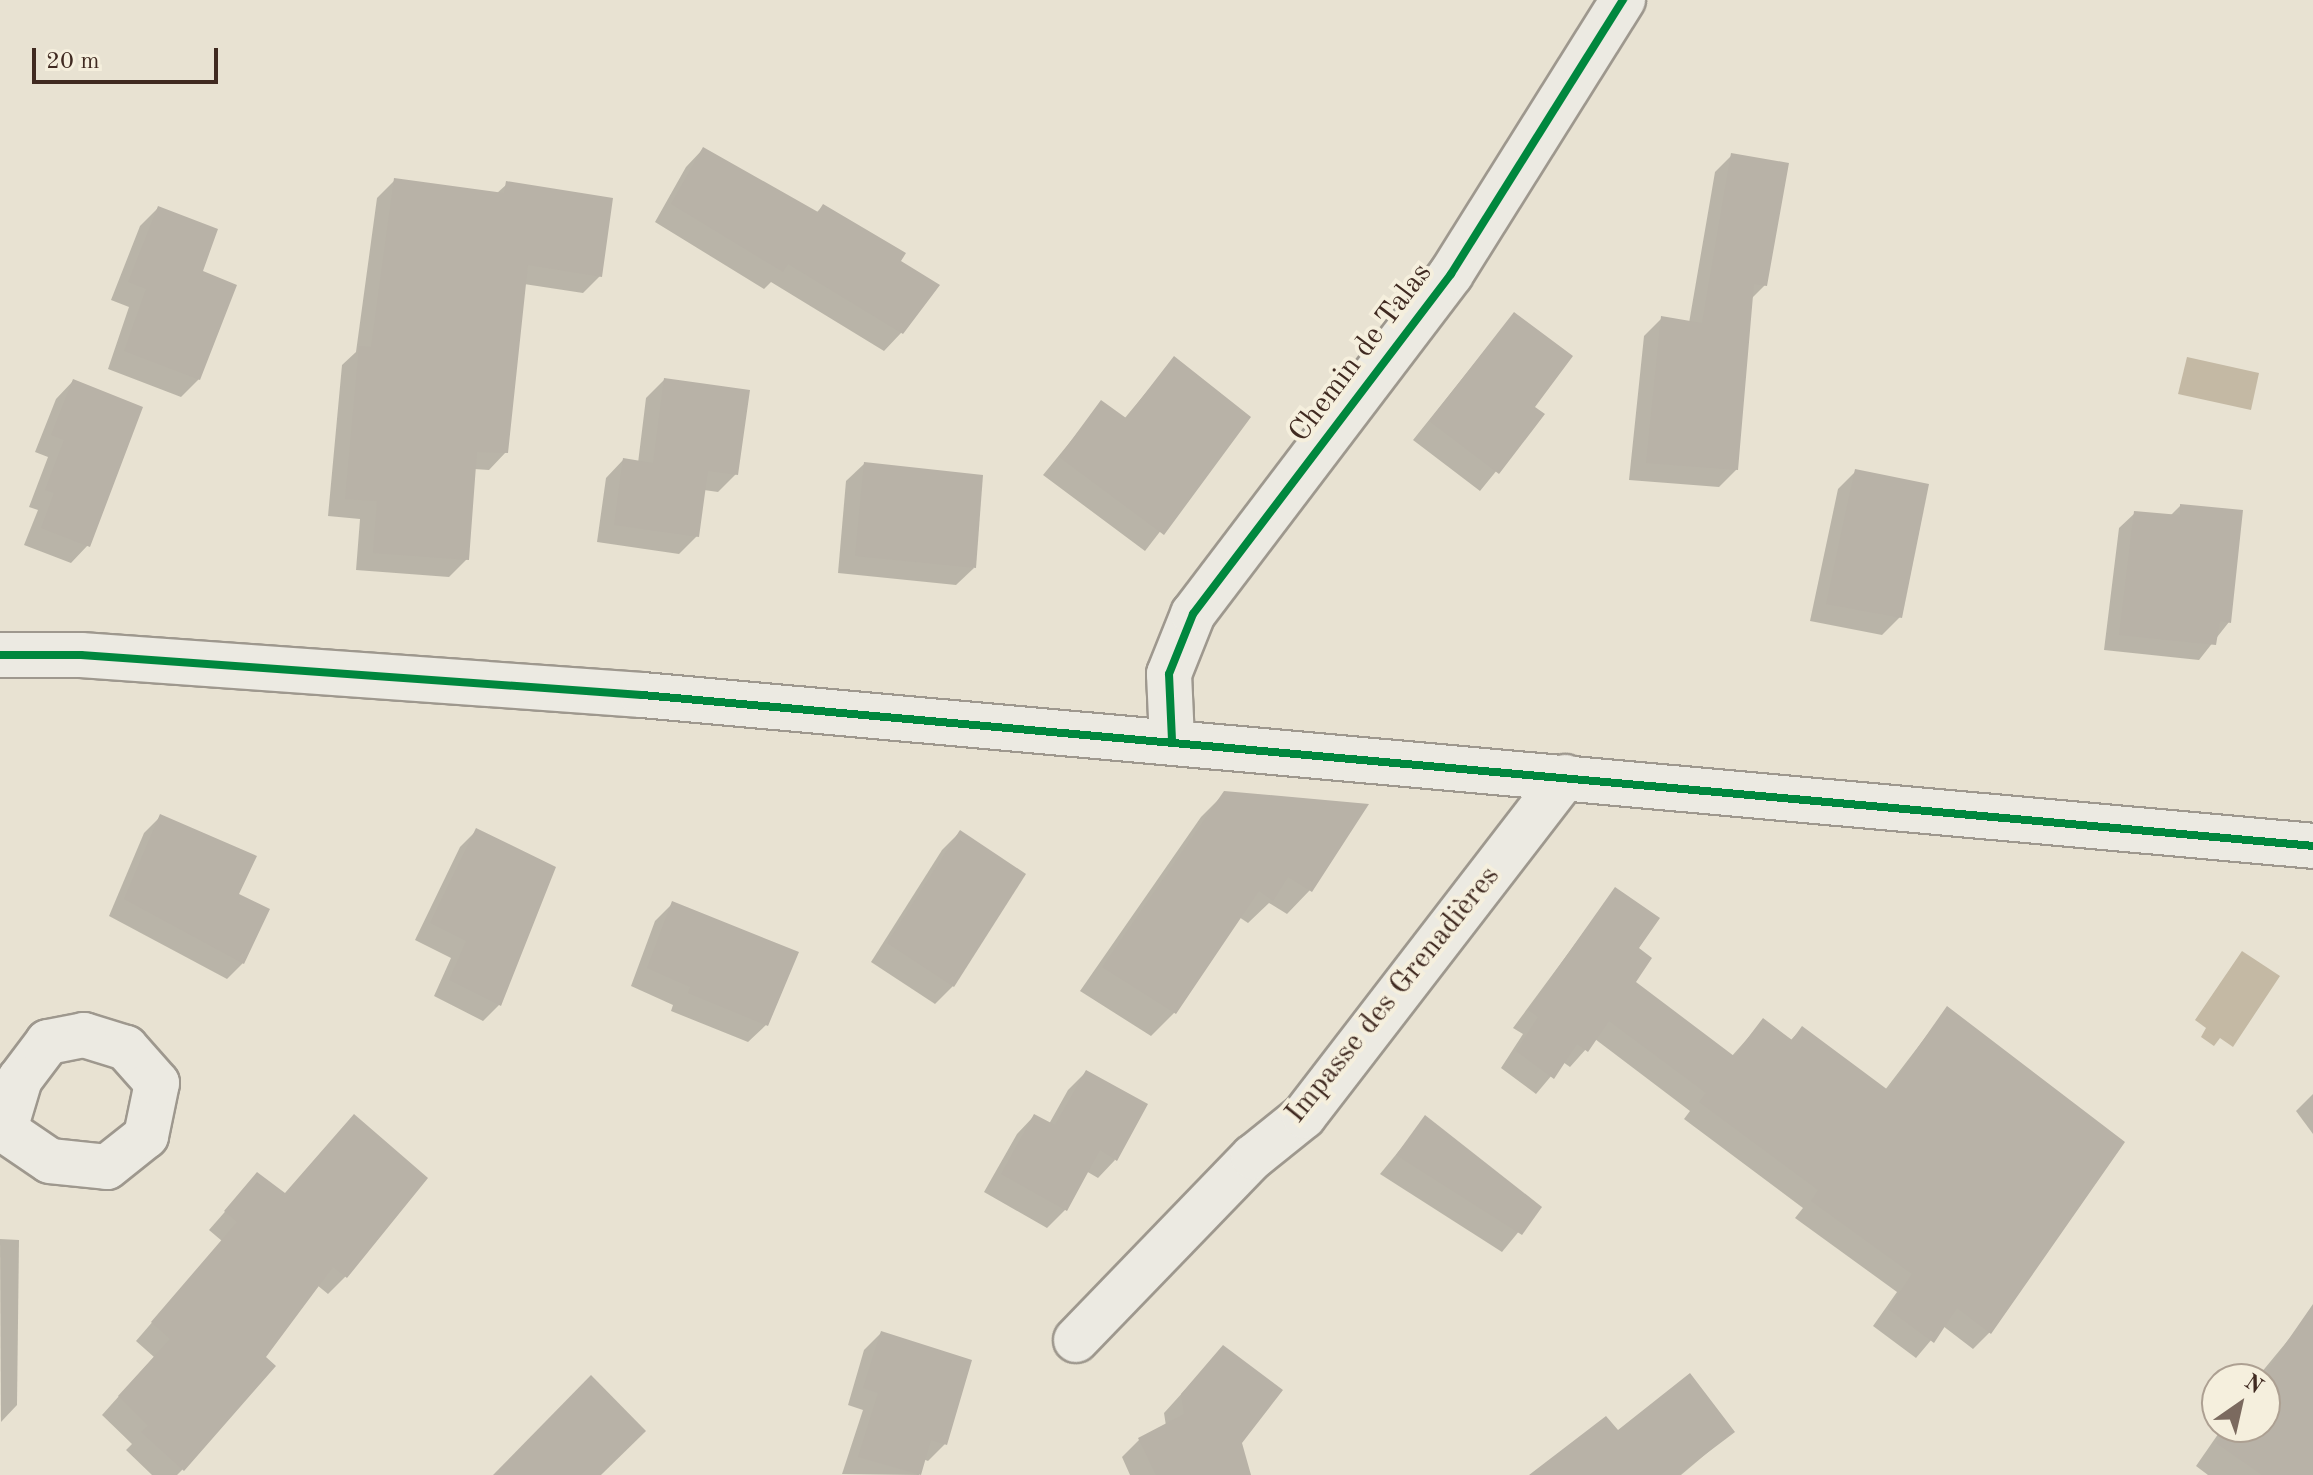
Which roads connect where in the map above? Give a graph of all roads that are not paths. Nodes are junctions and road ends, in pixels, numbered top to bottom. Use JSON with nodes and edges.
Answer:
{"nodes":[{"id":1,"x":1623,"y":0,"type":"edge"},
{"id":2,"x":0,"y":655,"type":"edge"},
{"id":3,"x":1172,"y":740,"type":"junction"},
{"id":4,"x":1565,"y":777,"type":"junction"},
{"id":5,"x":2313,"y":846,"type":"edge"},
{"id":6,"x":1076,"y":1340,"type":"dead end"}],
"edges":[{"from":1,"to":3,"type":"main road","name":"Chemin de Talas"},
{"from":2,"to":3,"type":"main road"},
{"from":3,"to":4,"type":"main road"},
{"from":4,"to":5,"type":"main road"},
{"from":4,"to":6,"type":"main road","name":"Impasse des Grenadières"}]}
